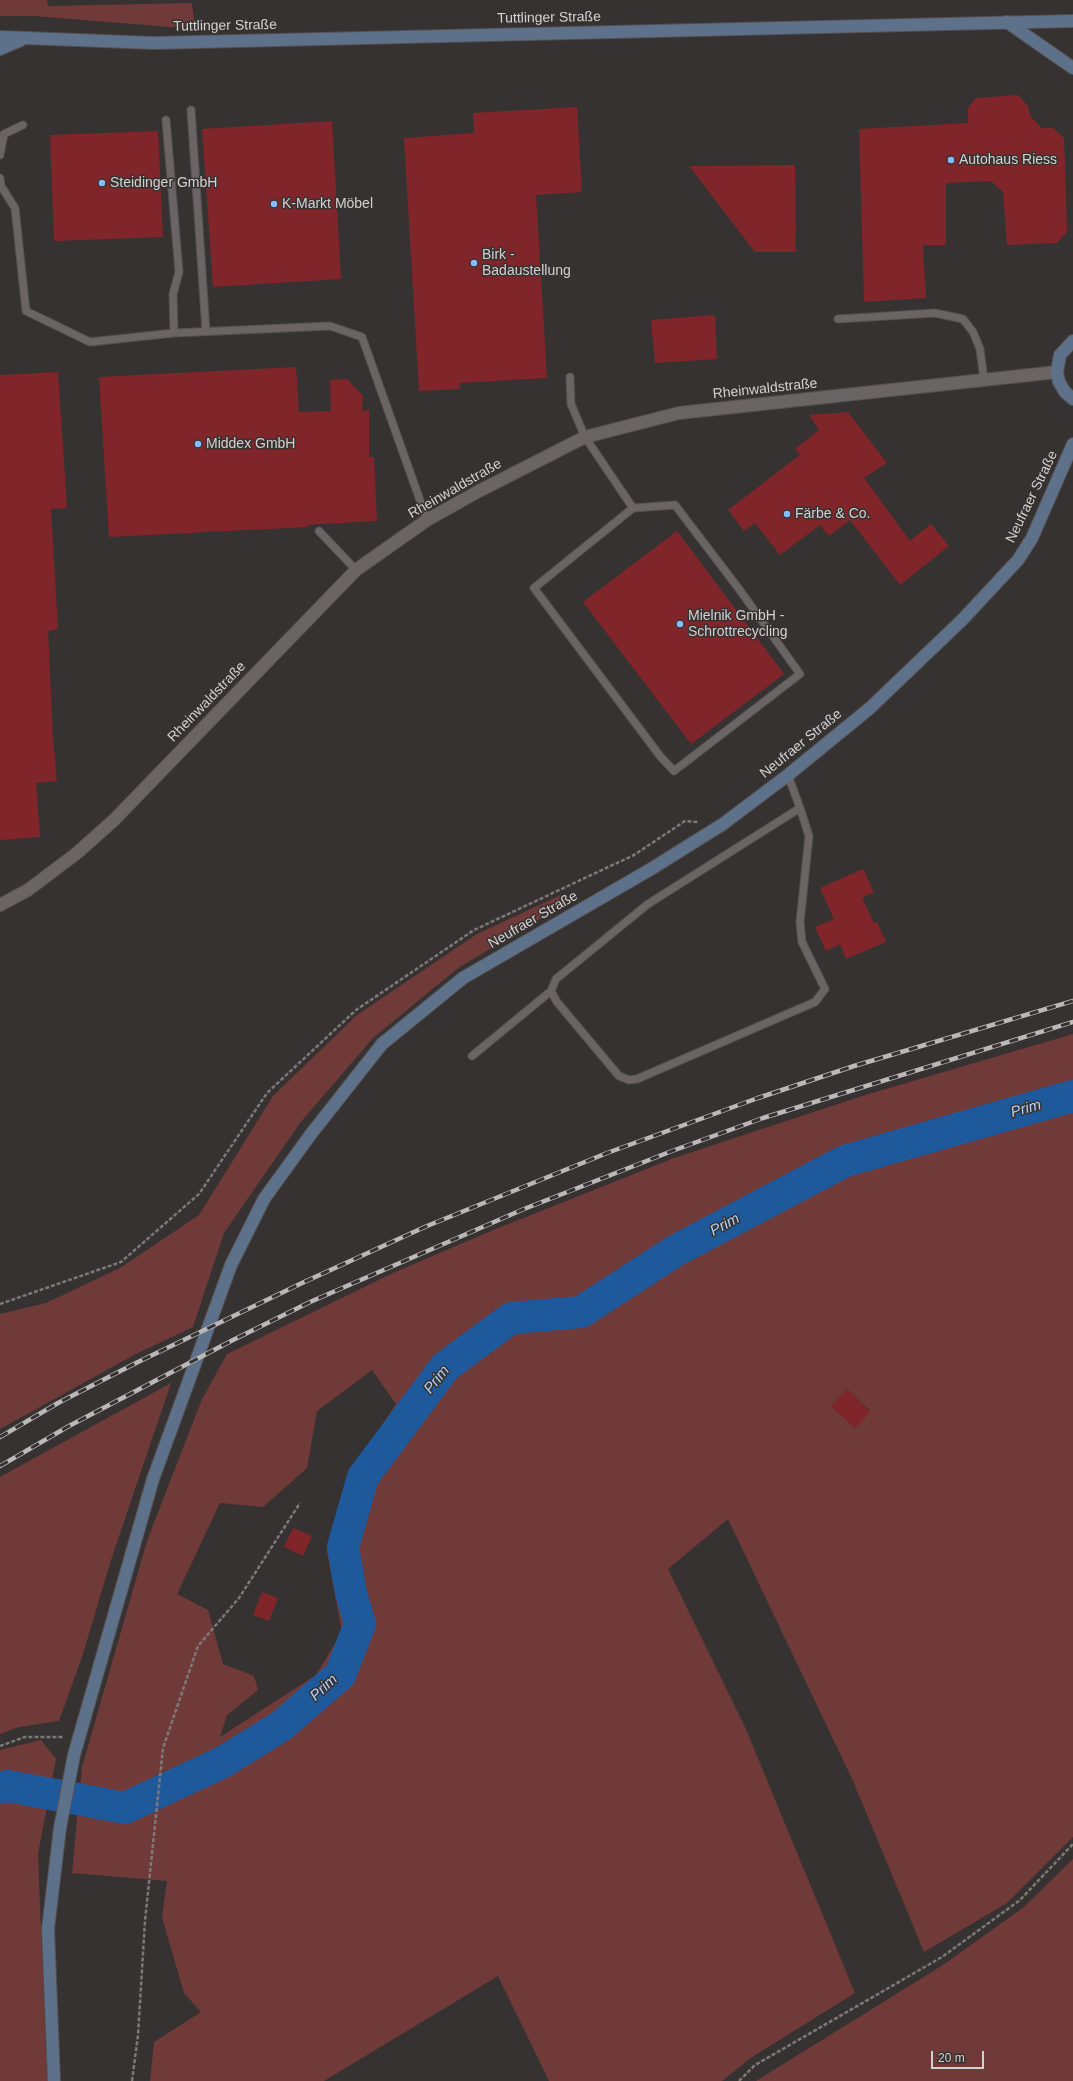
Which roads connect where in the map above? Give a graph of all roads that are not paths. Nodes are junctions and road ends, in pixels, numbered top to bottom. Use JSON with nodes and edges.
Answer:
{"nodes":[{"id":1,"x":1073,"y":21,"type":"edge"},
{"id":2,"x":1007,"y":22,"type":"junction"},
{"id":3,"x":0,"y":37,"type":"edge"},
{"id":4,"x":25,"y":39,"type":"junction"},
{"id":5,"x":0,"y":49,"type":"edge"},
{"id":6,"x":1073,"y":68,"type":"edge"},
{"id":7,"x":191,"y":110,"type":"dead end"},
{"id":8,"x":166,"y":120,"type":"dead end"},
{"id":9,"x":23,"y":125,"type":"dead end"},
{"id":10,"x":0,"y":155,"type":"edge"},
{"id":11,"x":0,"y":178,"type":"edge"},
{"id":12,"x":838,"y":319,"type":"dead end"},
{"id":13,"x":206,"y":331,"type":"junction"},
{"id":14,"x":174,"y":333,"type":"junction"},
{"id":15,"x":1073,"y":341,"type":"edge"},
{"id":16,"x":1057,"y":372,"type":"junction"},
{"id":17,"x":570,"y":377,"type":"dead end"},
{"id":18,"x":984,"y":380,"type":"junction"},
{"id":19,"x":1073,"y":398,"type":"edge"},
{"id":20,"x":585,"y":437,"type":"junction"},
{"id":21,"x":1073,"y":444,"type":"edge"},
{"id":22,"x":632,"y":508,"type":"junction"},
{"id":23,"x":427,"y":520,"type":"junction"},
{"id":24,"x":319,"y":531,"type":"dead end"},
{"id":25,"x":356,"y":570,"type":"junction"},
{"id":26,"x":788,"y":775,"type":"junction"},
{"id":27,"x":800,"y":808,"type":"junction"},
{"id":28,"x":0,"y":905,"type":"edge"},
{"id":29,"x":551,"y":991,"type":"junction"},
{"id":30,"x":472,"y":1056,"type":"dead end"},
{"id":31,"x":54,"y":2081,"type":"edge"}],
"edges":[{"from":1,"to":2,"type":"street","name":"Tuttlinger Straße"},
{"from":2,"to":4,"type":"street","name":"Tuttlinger Straße"},
{"from":2,"to":6,"type":"street"},
{"from":3,"to":4,"type":"street","name":"Tuttlinger Straße"},
{"from":4,"to":5,"type":"street","name":"Tuttlinger Straße"},
{"from":7,"to":13,"type":"lane"},
{"from":8,"to":14,"type":"lane"},
{"from":9,"to":10,"type":"lane"},
{"from":11,"to":14,"type":"lane"},
{"from":12,"to":18,"type":"lane"},
{"from":13,"to":14,"type":"lane"},
{"from":13,"to":23,"type":"lane"},
{"from":15,"to":16,"type":"street"},
{"from":16,"to":18,"type":"street","name":"Rheinwaldstraße"},
{"from":16,"to":19,"type":"street"},
{"from":17,"to":20,"type":"lane"},
{"from":18,"to":20,"type":"street","name":"Rheinwaldstraße"},
{"from":20,"to":22,"type":"lane"},
{"from":20,"to":23,"type":"street","name":"Rheinwaldstraße"},
{"from":21,"to":26,"type":"street","name":"Neufraer Straße"},
{"from":22,"to":22,"type":"lane"},
{"from":23,"to":25,"type":"street","name":"Rheinwaldstraße"},
{"from":24,"to":25,"type":"lane"},
{"from":25,"to":28,"type":"street","name":"Rheinwaldstraße"},
{"from":26,"to":27,"type":"lane"},
{"from":26,"to":31,"type":"street","name":"Neufraer Straße"},
{"from":27,"to":29,"type":"lane"},
{"from":27,"to":29,"type":"lane"},
{"from":29,"to":30,"type":"lane"}]}
